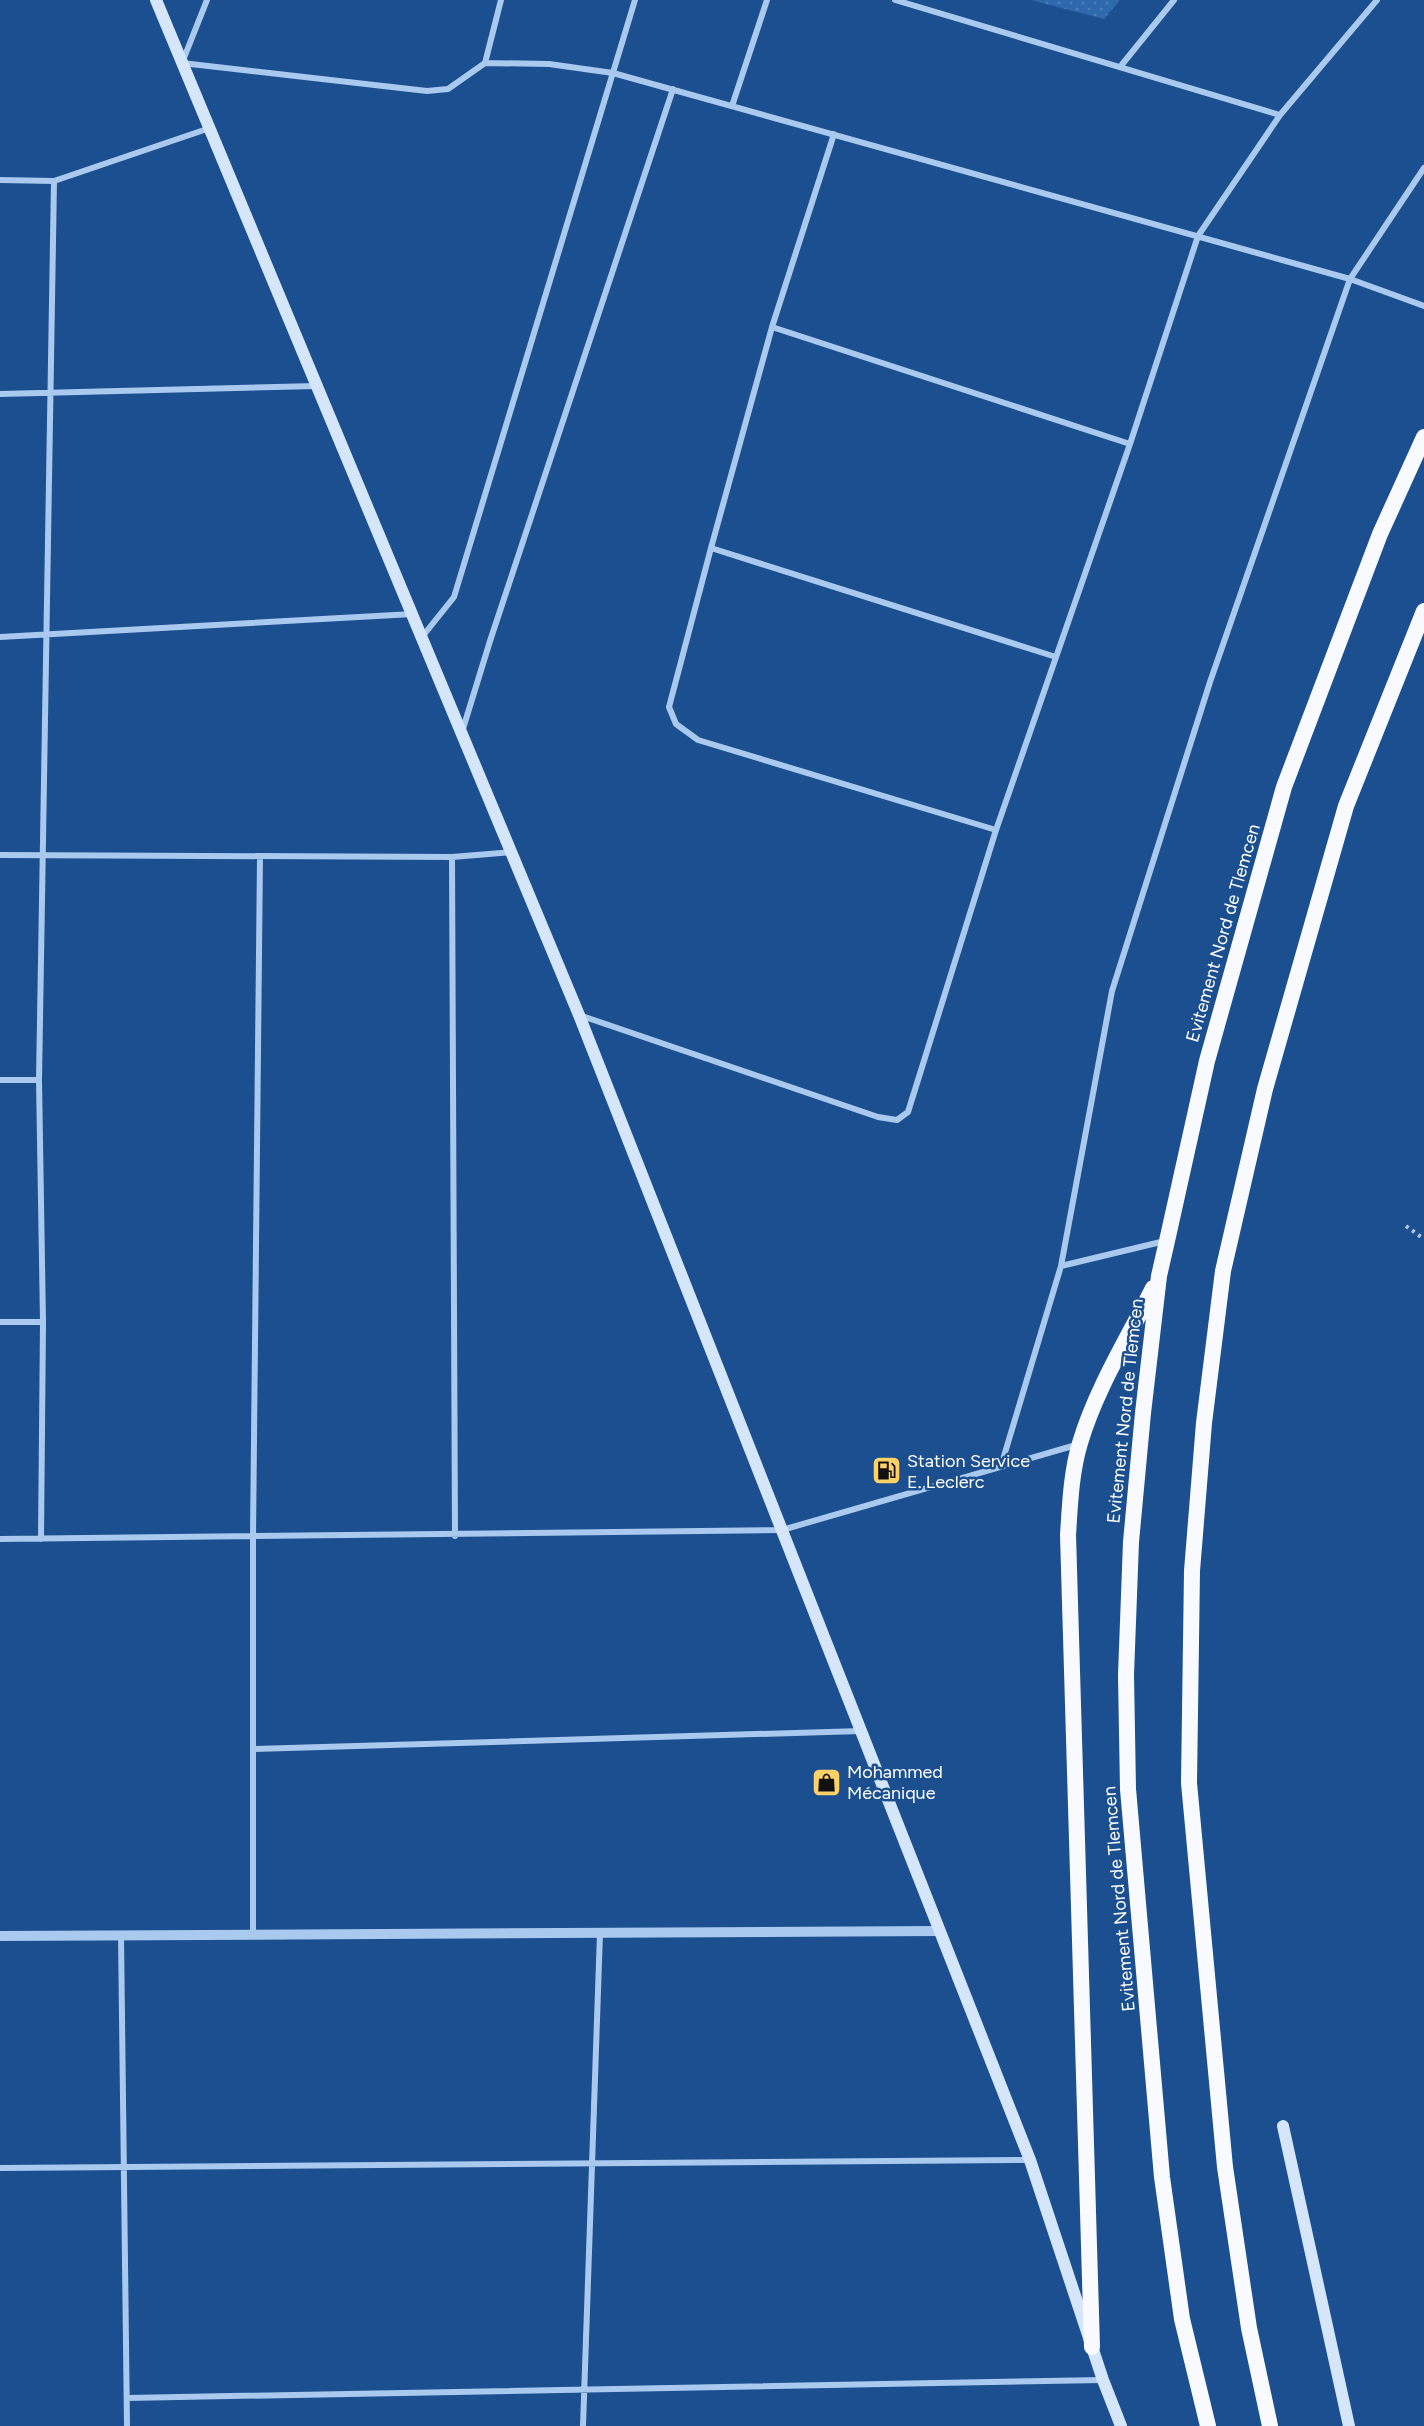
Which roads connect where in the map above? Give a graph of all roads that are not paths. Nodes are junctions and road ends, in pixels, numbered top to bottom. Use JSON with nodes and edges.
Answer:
{"nodes":[{"id":1,"x":156,"y":0,"type":"edge"},
{"id":2,"x":207,"y":0,"type":"edge"},
{"id":3,"x":501,"y":0,"type":"edge"},
{"id":4,"x":635,"y":0,"type":"edge"},
{"id":5,"x":767,"y":0,"type":"edge"},
{"id":6,"x":895,"y":0,"type":"edge"},
{"id":7,"x":1174,"y":0,"type":"edge"},
{"id":8,"x":1377,"y":0,"type":"edge"},
{"id":9,"x":182,"y":63,"type":"junction"},
{"id":10,"x":485,"y":63,"type":"junction"},
{"id":11,"x":1120,"y":67,"type":"junction"},
{"id":12,"x":614,"y":73,"type":"junction"},
{"id":13,"x":673,"y":89,"type":"junction"},
{"id":14,"x":732,"y":106,"type":"junction"},
{"id":15,"x":1280,"y":115,"type":"junction"},
{"id":16,"x":211,"y":128,"type":"junction"},
{"id":17,"x":834,"y":134,"type":"junction"},
{"id":18,"x":1424,"y":168,"type":"edge"},
{"id":19,"x":0,"y":180,"type":"edge"},
{"id":20,"x":54,"y":181,"type":"junction"},
{"id":21,"x":1198,"y":236,"type":"junction"},
{"id":22,"x":1350,"y":279,"type":"junction"},
{"id":23,"x":1424,"y":306,"type":"edge"},
{"id":24,"x":772,"y":327,"type":"junction"},
{"id":25,"x":318,"y":386,"type":"junction"},
{"id":26,"x":0,"y":394,"type":"edge"},
{"id":27,"x":52,"y":394,"type":"junction"},
{"id":28,"x":1424,"y":437,"type":"edge"},
{"id":29,"x":1130,"y":444,"type":"junction"},
{"id":30,"x":711,"y":548,"type":"junction"},
{"id":31,"x":1424,"y":611,"type":"edge"},
{"id":32,"x":413,"y":614,"type":"junction"},
{"id":33,"x":48,"y":636,"type":"junction"},
{"id":34,"x":0,"y":637,"type":"edge"},
{"id":35,"x":422,"y":637,"type":"junction"},
{"id":36,"x":1056,"y":657,"type":"junction"},
{"id":37,"x":462,"y":733,"type":"junction"},
{"id":38,"x":996,"y":830,"type":"junction"},
{"id":39,"x":512,"y":852,"type":"junction"},
{"id":40,"x":0,"y":855,"type":"edge"},
{"id":41,"x":44,"y":855,"type":"junction"},
{"id":42,"x":260,"y":856,"type":"junction"},
{"id":43,"x":452,"y":858,"type":"junction"},
{"id":44,"x":579,"y":1015,"type":"junction"},
{"id":45,"x":0,"y":1080,"type":"edge"},
{"id":46,"x":39,"y":1080,"type":"junction"},
{"id":47,"x":1167,"y":1240,"type":"junction"},
{"id":48,"x":1061,"y":1266,"type":"junction"},
{"id":49,"x":1159,"y":1276,"type":"junction"},
{"id":50,"x":0,"y":1322,"type":"edge"},
{"id":51,"x":43,"y":1322,"type":"junction"},
{"id":52,"x":1080,"y":1444,"type":"junction"},
{"id":53,"x":1001,"y":1466,"type":"junction"},
{"id":54,"x":782,"y":1530,"type":"junction"},
{"id":55,"x":455,"y":1536,"type":"junction"},
{"id":56,"x":253,"y":1537,"type":"junction"},
{"id":57,"x":0,"y":1539,"type":"edge"},
{"id":58,"x":41,"y":1539,"type":"junction"},
{"id":59,"x":861,"y":1731,"type":"junction"},
{"id":60,"x":253,"y":1749,"type":"junction"},
{"id":61,"x":940,"y":1931,"type":"junction"},
{"id":62,"x":600,"y":1934,"type":"junction"},
{"id":63,"x":122,"y":1935,"type":"junction"},
{"id":64,"x":253,"y":1935,"type":"junction"},
{"id":65,"x":0,"y":1936,"type":"edge"},
{"id":66,"x":1283,"y":2126,"type":"dead end"},
{"id":67,"x":1030,"y":2160,"type":"junction"},
{"id":68,"x":592,"y":2164,"type":"junction"},
{"id":69,"x":0,"y":2168,"type":"edge"},
{"id":70,"x":124,"y":2168,"type":"junction"},
{"id":71,"x":1092,"y":2347,"type":"junction"},
{"id":72,"x":1103,"y":2380,"type":"junction"},
{"id":73,"x":584,"y":2390,"type":"junction"},
{"id":74,"x":127,"y":2398,"type":"junction"},
{"id":75,"x":127,"y":2426,"type":"edge"},
{"id":76,"x":583,"y":2426,"type":"edge"},
{"id":77,"x":1121,"y":2426,"type":"edge"},
{"id":78,"x":1208,"y":2426,"type":"edge"},
{"id":79,"x":1270,"y":2426,"type":"edge"},
{"id":80,"x":1349,"y":2426,"type":"edge"}],
"edges":[{"from":1,"to":9,"type":"main road"},
{"from":2,"to":9,"type":"street"},
{"from":3,"to":10,"type":"street"},
{"from":4,"to":12,"type":"street"},
{"from":5,"to":14,"type":"street"},
{"from":6,"to":11,"type":"street"},
{"from":7,"to":11,"type":"street"},
{"from":8,"to":15,"type":"street"},
{"from":9,"to":10,"type":"street"},
{"from":9,"to":16,"type":"main road"},
{"from":10,"to":12,"type":"street"},
{"from":11,"to":15,"type":"street"},
{"from":12,"to":13,"type":"street"},
{"from":12,"to":35,"type":"street"},
{"from":13,"to":14,"type":"street"},
{"from":13,"to":37,"type":"street"},
{"from":14,"to":17,"type":"street"},
{"from":15,"to":21,"type":"street"},
{"from":16,"to":20,"type":"street"},
{"from":16,"to":25,"type":"main road"},
{"from":17,"to":21,"type":"street"},
{"from":17,"to":24,"type":"street"},
{"from":18,"to":22,"type":"street"},
{"from":19,"to":20,"type":"street"},
{"from":20,"to":27,"type":"street"},
{"from":21,"to":22,"type":"street"},
{"from":21,"to":29,"type":"street"},
{"from":22,"to":23,"type":"street"},
{"from":22,"to":48,"type":"street"},
{"from":24,"to":29,"type":"street"},
{"from":24,"to":30,"type":"street"},
{"from":25,"to":27,"type":"street"},
{"from":25,"to":32,"type":"main road"},
{"from":26,"to":27,"type":"street"},
{"from":27,"to":33,"type":"street"},
{"from":28,"to":47,"type":"highway","name":"Evitement Nord de Tlemcen"},
{"from":29,"to":36,"type":"street"},
{"from":30,"to":36,"type":"street"},
{"from":30,"to":38,"type":"street"},
{"from":31,"to":79,"type":"highway"},
{"from":32,"to":33,"type":"street"},
{"from":32,"to":35,"type":"main road"},
{"from":33,"to":34,"type":"street"},
{"from":33,"to":41,"type":"street"},
{"from":35,"to":37,"type":"main road"},
{"from":36,"to":38,"type":"street"},
{"from":37,"to":39,"type":"main road"},
{"from":38,"to":44,"type":"street"},
{"from":39,"to":43,"type":"street"},
{"from":39,"to":44,"type":"main road"},
{"from":40,"to":41,"type":"street"},
{"from":41,"to":42,"type":"street"},
{"from":41,"to":46,"type":"street"},
{"from":42,"to":43,"type":"street"},
{"from":42,"to":56,"type":"street"},
{"from":43,"to":55,"type":"street"},
{"from":44,"to":54,"type":"main road"},
{"from":45,"to":46,"type":"street"},
{"from":46,"to":51,"type":"street"},
{"from":47,"to":48,"type":"street"},
{"from":47,"to":49,"type":"highway","name":"Evitement Nord de Tlemcen"},
{"from":48,"to":53,"type":"street"},
{"from":49,"to":52,"type":"highway"},
{"from":49,"to":78,"type":"highway","name":"Evitement Nord de Tlemcen"},
{"from":50,"to":51,"type":"street"},
{"from":51,"to":58,"type":"street"},
{"from":52,"to":53,"type":"street"},
{"from":52,"to":71,"type":"highway"},
{"from":53,"to":54,"type":"street"},
{"from":54,"to":55,"type":"street"},
{"from":54,"to":59,"type":"main road"},
{"from":55,"to":56,"type":"street"},
{"from":56,"to":58,"type":"street"},
{"from":56,"to":60,"type":"street"},
{"from":57,"to":58,"type":"street"},
{"from":59,"to":60,"type":"street"},
{"from":59,"to":61,"type":"main road"},
{"from":60,"to":64,"type":"street"},
{"from":61,"to":62,"type":"street"},
{"from":61,"to":67,"type":"main road"},
{"from":62,"to":64,"type":"street"},
{"from":62,"to":68,"type":"street"},
{"from":63,"to":64,"type":"street"},
{"from":63,"to":65,"type":"street"},
{"from":63,"to":70,"type":"street"},
{"from":66,"to":80,"type":"main road"},
{"from":67,"to":68,"type":"street"},
{"from":67,"to":71,"type":"main road"},
{"from":68,"to":70,"type":"street"},
{"from":68,"to":73,"type":"street"},
{"from":69,"to":70,"type":"street"},
{"from":70,"to":74,"type":"street"},
{"from":71,"to":72,"type":"main road"},
{"from":72,"to":73,"type":"street"},
{"from":72,"to":77,"type":"main road"},
{"from":73,"to":74,"type":"street"},
{"from":73,"to":76,"type":"street"},
{"from":74,"to":75,"type":"street"}]}
